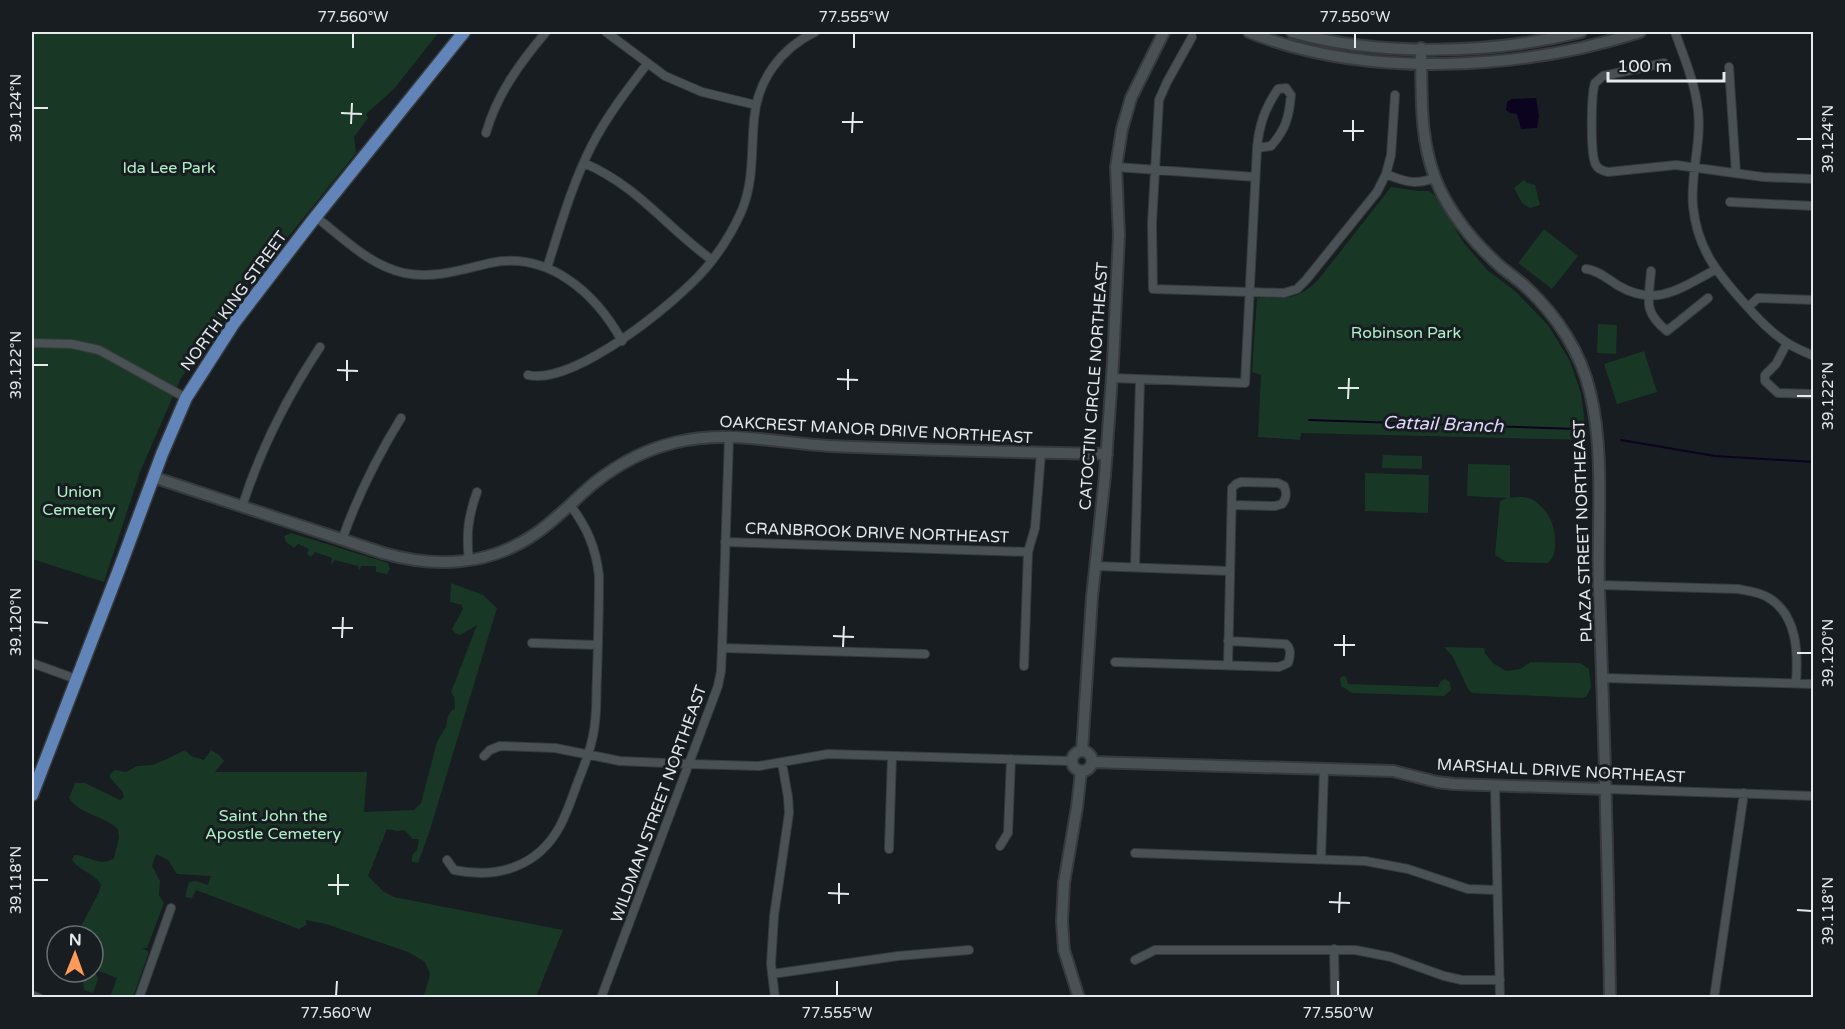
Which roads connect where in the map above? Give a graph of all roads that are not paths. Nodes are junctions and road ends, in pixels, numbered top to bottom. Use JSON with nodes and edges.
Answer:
{"nodes":[{"id":1,"x":464,"y":32,"type":"edge"},
{"id":2,"x":546,"y":32,"type":"edge"},
{"id":3,"x":606,"y":32,"type":"edge"},
{"id":4,"x":816,"y":32,"type":"edge"},
{"id":5,"x":1164,"y":32,"type":"edge"},
{"id":6,"x":1249,"y":32,"type":"edge"},
{"id":7,"x":1292,"y":32,"type":"edge"},
{"id":8,"x":1581,"y":32,"type":"edge"},
{"id":9,"x":1640,"y":32,"type":"edge"},
{"id":10,"x":1676,"y":32,"type":"edge"},
{"id":11,"x":1192,"y":37,"type":"dead end"},
{"id":12,"x":1421,"y":48,"type":"junction"},
{"id":13,"x":1421,"y":63,"type":"junction"},
{"id":14,"x":1664,"y":63,"type":"dead end"},
{"id":15,"x":646,"y":64,"type":"junction"},
{"id":16,"x":1729,"y":67,"type":"dead end"},
{"id":17,"x":1395,"y":95,"type":"dead end"},
{"id":18,"x":756,"y":105,"type":"junction"},
{"id":19,"x":486,"y":134,"type":"dead end"},
{"id":20,"x":1257,"y":148,"type":"junction"},
{"id":21,"x":584,"y":163,"type":"junction"},
{"id":22,"x":1116,"y":167,"type":"junction"},
{"id":23,"x":1695,"y":167,"type":"junction"},
{"id":24,"x":1155,"y":170,"type":"junction"},
{"id":25,"x":1736,"y":173,"type":"junction"},
{"id":26,"x":1386,"y":174,"type":"junction"},
{"id":27,"x":1255,"y":177,"type":"junction"},
{"id":28,"x":1435,"y":178,"type":"junction"},
{"id":29,"x":1814,"y":179,"type":"edge"},
{"id":30,"x":1730,"y":202,"type":"dead end"},
{"id":31,"x":1814,"y":206,"type":"edge"},
{"id":32,"x":316,"y":217,"type":"junction"},
{"id":33,"x":712,"y":260,"type":"junction"},
{"id":34,"x":547,"y":268,"type":"junction"},
{"id":35,"x":1586,"y":269,"type":"dead end"},
{"id":36,"x":1715,"y":270,"type":"junction"},
{"id":37,"x":1651,"y":271,"type":"dead end"},
{"id":38,"x":1249,"y":292,"type":"junction"},
{"id":39,"x":1649,"y":296,"type":"junction"},
{"id":40,"x":1708,"y":298,"type":"dead end"},
{"id":41,"x":1814,"y":300,"type":"edge"},
{"id":42,"x":1748,"y":307,"type":"junction"},
{"id":43,"x":622,"y":341,"type":"junction"},
{"id":44,"x":1787,"y":343,"type":"junction"},
{"id":45,"x":32,"y":344,"type":"edge"},
{"id":46,"x":320,"y":347,"type":"dead end"},
{"id":47,"x":1814,"y":356,"type":"edge"},
{"id":48,"x":528,"y":375,"type":"dead end"},
{"id":49,"x":1112,"y":378,"type":"junction"},
{"id":50,"x":1140,"y":380,"type":"junction"},
{"id":51,"x":1814,"y":394,"type":"edge"},
{"id":52,"x":186,"y":398,"type":"junction"},
{"id":53,"x":401,"y":418,"type":"dead end"},
{"id":54,"x":729,"y":437,"type":"junction"},
{"id":55,"x":1041,"y":453,"type":"junction"},
{"id":56,"x":1107,"y":454,"type":"junction"},
{"id":57,"x":153,"y":477,"type":"junction"},
{"id":58,"x":477,"y":492,"type":"dead end"},
{"id":59,"x":1232,"y":505,"type":"junction"},
{"id":60,"x":570,"y":506,"type":"junction"},
{"id":61,"x":242,"y":507,"type":"junction"},
{"id":62,"x":342,"y":540,"type":"junction"},
{"id":63,"x":725,"y":542,"type":"junction"},
{"id":64,"x":1028,"y":552,"type":"junction"},
{"id":65,"x":469,"y":561,"type":"junction"},
{"id":66,"x":1095,"y":566,"type":"junction"},
{"id":67,"x":1135,"y":567,"type":"junction"},
{"id":68,"x":1229,"y":571,"type":"junction"},
{"id":69,"x":1599,"y":585,"type":"junction"},
{"id":70,"x":1228,"y":641,"type":"junction"},
{"id":71,"x":532,"y":642,"type":"dead end"},
{"id":72,"x":598,"y":645,"type":"junction"},
{"id":73,"x":722,"y":648,"type":"junction"},
{"id":74,"x":925,"y":654,"type":"dead end"},
{"id":75,"x":1115,"y":662,"type":"dead end"},
{"id":76,"x":32,"y":663,"type":"edge"},
{"id":77,"x":1228,"y":665,"type":"junction"},
{"id":78,"x":1024,"y":666,"type":"dead end"},
{"id":79,"x":1603,"y":678,"type":"junction"},
{"id":80,"x":76,"y":679,"type":"junction"},
{"id":81,"x":1796,"y":683,"type":"junction"},
{"id":82,"x":1814,"y":684,"type":"edge"},
{"id":83,"x":1082,"y":751,"type":"junction"},
{"id":84,"x":588,"y":755,"type":"junction"},
{"id":85,"x":484,"y":756,"type":"dead end"},
{"id":86,"x":892,"y":756,"type":"junction"},
{"id":87,"x":1011,"y":759,"type":"junction"},
{"id":88,"x":1071,"y":761,"type":"junction"},
{"id":89,"x":1092,"y":762,"type":"junction"},
{"id":90,"x":782,"y":763,"type":"junction"},
{"id":91,"x":689,"y":764,"type":"junction"},
{"id":92,"x":1324,"y":769,"type":"junction"},
{"id":93,"x":1081,"y":772,"type":"junction"},
{"id":94,"x":1495,"y":786,"type":"junction"},
{"id":95,"x":1605,"y":789,"type":"junction"},
{"id":96,"x":1744,"y":794,"type":"junction"},
{"id":97,"x":32,"y":795,"type":"edge"},
{"id":98,"x":1814,"y":796,"type":"edge"},
{"id":99,"x":1000,"y":846,"type":"dead end"},
{"id":100,"x":889,"y":849,"type":"dead end"},
{"id":101,"x":1135,"y":853,"type":"dead end"},
{"id":102,"x":1321,"y":859,"type":"junction"},
{"id":103,"x":447,"y":860,"type":"dead end"},
{"id":104,"x":1497,"y":890,"type":"junction"},
{"id":105,"x":171,"y":908,"type":"dead end"},
{"id":106,"x":1334,"y":949,"type":"junction"},
{"id":107,"x":969,"y":950,"type":"dead end"},
{"id":108,"x":1135,"y":960,"type":"dead end"},
{"id":109,"x":772,"y":974,"type":"junction"},
{"id":110,"x":1500,"y":980,"type":"junction"},
{"id":111,"x":32,"y":994,"type":"edge"},
{"id":112,"x":39,"y":998,"type":"edge"},
{"id":113,"x":139,"y":998,"type":"edge"},
{"id":114,"x":601,"y":998,"type":"edge"},
{"id":115,"x":775,"y":998,"type":"edge"},
{"id":116,"x":1079,"y":998,"type":"edge"},
{"id":117,"x":1335,"y":998,"type":"edge"},
{"id":118,"x":1500,"y":998,"type":"edge"},
{"id":119,"x":1610,"y":998,"type":"edge"},
{"id":120,"x":1714,"y":998,"type":"edge"}],
"edges":[{"from":1,"to":32,"type":"main road","name":"NORTH KING STREET"},
{"from":2,"to":19,"type":"street"},
{"from":3,"to":15,"type":"street"},
{"from":4,"to":18,"type":"street"},
{"from":5,"to":22,"type":"street","name":"CATOCTIN CIRCLE NORTHEAST"},
{"from":6,"to":13,"type":"street"},
{"from":7,"to":12,"type":"street"},
{"from":8,"to":12,"type":"street"},
{"from":9,"to":13,"type":"street"},
{"from":10,"to":23,"type":"street"},
{"from":11,"to":24,"type":"street"},
{"from":12,"to":13,"type":"street","name":"PLAZA STREET NORTHEAST"},
{"from":13,"to":28,"type":"street","name":"PLAZA STREET NORTHEAST"},
{"from":14,"to":23,"type":"street"},
{"from":15,"to":18,"type":"street"},
{"from":15,"to":21,"type":"street"},
{"from":16,"to":25,"type":"street"},
{"from":17,"to":26,"type":"street"},
{"from":18,"to":33,"type":"street"},
{"from":20,"to":20,"type":"street"},
{"from":20,"to":27,"type":"street"},
{"from":21,"to":33,"type":"street"},
{"from":21,"to":34,"type":"street"},
{"from":22,"to":24,"type":"street"},
{"from":22,"to":49,"type":"street","name":"CATOCTIN CIRCLE NORTHEAST"},
{"from":23,"to":25,"type":"street"},
{"from":23,"to":36,"type":"street"},
{"from":24,"to":27,"type":"street"},
{"from":24,"to":38,"type":"street"},
{"from":25,"to":29,"type":"street"},
{"from":26,"to":28,"type":"street"},
{"from":26,"to":38,"type":"street"},
{"from":27,"to":38,"type":"street"},
{"from":28,"to":69,"type":"street","name":"PLAZA STREET NORTHEAST"},
{"from":30,"to":31,"type":"street"},
{"from":32,"to":34,"type":"street"},
{"from":32,"to":52,"type":"main road","name":"NORTH KING STREET"},
{"from":33,"to":43,"type":"street"},
{"from":34,"to":43,"type":"street"},
{"from":35,"to":39,"type":"street"},
{"from":36,"to":39,"type":"street"},
{"from":36,"to":42,"type":"street"},
{"from":37,"to":39,"type":"street"},
{"from":38,"to":50,"type":"street"},
{"from":39,"to":40,"type":"street"},
{"from":41,"to":42,"type":"street"},
{"from":42,"to":44,"type":"street"},
{"from":43,"to":48,"type":"street"},
{"from":44,"to":47,"type":"street"},
{"from":44,"to":51,"type":"street"},
{"from":45,"to":52,"type":"street"},
{"from":46,"to":61,"type":"street"},
{"from":49,"to":50,"type":"street"},
{"from":49,"to":56,"type":"street","name":"CATOCTIN CIRCLE NORTHEAST"},
{"from":50,"to":67,"type":"street"},
{"from":52,"to":57,"type":"main road","name":"NORTH KING STREET"},
{"from":53,"to":62,"type":"street"},
{"from":54,"to":55,"type":"street","name":"OAKCREST MANOR DRIVE NORTHEAST"},
{"from":54,"to":60,"type":"street","name":"OAKCREST MANOR DRIVE NORTHEAST"},
{"from":54,"to":63,"type":"street","name":"WILDMAN STREET NORTHEAST"},
{"from":55,"to":56,"type":"street","name":"OAKCREST MANOR DRIVE NORTHEAST"},
{"from":55,"to":64,"type":"street"},
{"from":56,"to":66,"type":"street","name":"CATOCTIN CIRCLE NORTHEAST"},
{"from":57,"to":61,"type":"street","name":"OAKCREST MANOR DRIVE NORTHEAST"},
{"from":57,"to":80,"type":"main road","name":"NORTH KING STREET"},
{"from":58,"to":65,"type":"street"},
{"from":59,"to":59,"type":"street"},
{"from":59,"to":68,"type":"street"},
{"from":60,"to":65,"type":"street","name":"OAKCREST MANOR DRIVE NORTHEAST"},
{"from":60,"to":72,"type":"street"},
{"from":61,"to":62,"type":"street","name":"OAKCREST MANOR DRIVE NORTHEAST"},
{"from":62,"to":65,"type":"street","name":"OAKCREST MANOR DRIVE NORTHEAST"},
{"from":63,"to":64,"type":"street","name":"CRANBROOK DRIVE NORTHEAST"},
{"from":63,"to":73,"type":"street","name":"WILDMAN STREET NORTHEAST"},
{"from":64,"to":78,"type":"street"},
{"from":66,"to":67,"type":"street"},
{"from":66,"to":83,"type":"street","name":"CATOCTIN CIRCLE NORTHEAST"},
{"from":67,"to":68,"type":"street"},
{"from":68,"to":70,"type":"street"},
{"from":69,"to":79,"type":"street","name":"PLAZA STREET NORTHEAST"},
{"from":69,"to":81,"type":"street"},
{"from":70,"to":77,"type":"street"},
{"from":70,"to":77,"type":"street"},
{"from":71,"to":72,"type":"street"},
{"from":72,"to":84,"type":"street"},
{"from":73,"to":74,"type":"street"},
{"from":73,"to":91,"type":"street","name":"WILDMAN STREET NORTHEAST"},
{"from":75,"to":77,"type":"street"},
{"from":76,"to":80,"type":"street"},
{"from":79,"to":81,"type":"street"},
{"from":79,"to":95,"type":"street","name":"PLAZA STREET NORTHEAST"},
{"from":80,"to":97,"type":"main road","name":"NORTH KING STREET"},
{"from":81,"to":82,"type":"street"},
{"from":83,"to":88,"type":"street"},
{"from":83,"to":89,"type":"street"},
{"from":84,"to":85,"type":"street"},
{"from":84,"to":91,"type":"street"},
{"from":84,"to":103,"type":"street"},
{"from":86,"to":87,"type":"street"},
{"from":86,"to":90,"type":"street"},
{"from":86,"to":100,"type":"street"},
{"from":87,"to":88,"type":"street"},
{"from":87,"to":99,"type":"street"},
{"from":88,"to":93,"type":"street"},
{"from":89,"to":92,"type":"street","name":"MARSHALL DRIVE NORTHEAST"},
{"from":89,"to":93,"type":"street"},
{"from":90,"to":91,"type":"street"},
{"from":90,"to":109,"type":"street"},
{"from":91,"to":114,"type":"street","name":"WILDMAN STREET NORTHEAST"},
{"from":92,"to":94,"type":"street","name":"MARSHALL DRIVE NORTHEAST"},
{"from":92,"to":102,"type":"street"},
{"from":93,"to":116,"type":"street"},
{"from":94,"to":95,"type":"street","name":"MARSHALL DRIVE NORTHEAST"},
{"from":94,"to":104,"type":"street"},
{"from":95,"to":96,"type":"street","name":"MARSHALL DRIVE NORTHEAST"},
{"from":95,"to":119,"type":"street","name":"PLAZA STREET NORTHEAST"},
{"from":96,"to":98,"type":"street","name":"MARSHALL DRIVE NORTHEAST"},
{"from":96,"to":120,"type":"street"},
{"from":101,"to":102,"type":"street"},
{"from":102,"to":104,"type":"street"},
{"from":104,"to":110,"type":"street"},
{"from":105,"to":113,"type":"street"},
{"from":106,"to":108,"type":"street"},
{"from":106,"to":110,"type":"street"},
{"from":106,"to":117,"type":"street"},
{"from":107,"to":109,"type":"street"},
{"from":109,"to":115,"type":"street"},
{"from":110,"to":118,"type":"street"},
{"from":111,"to":112,"type":"street"}]}
